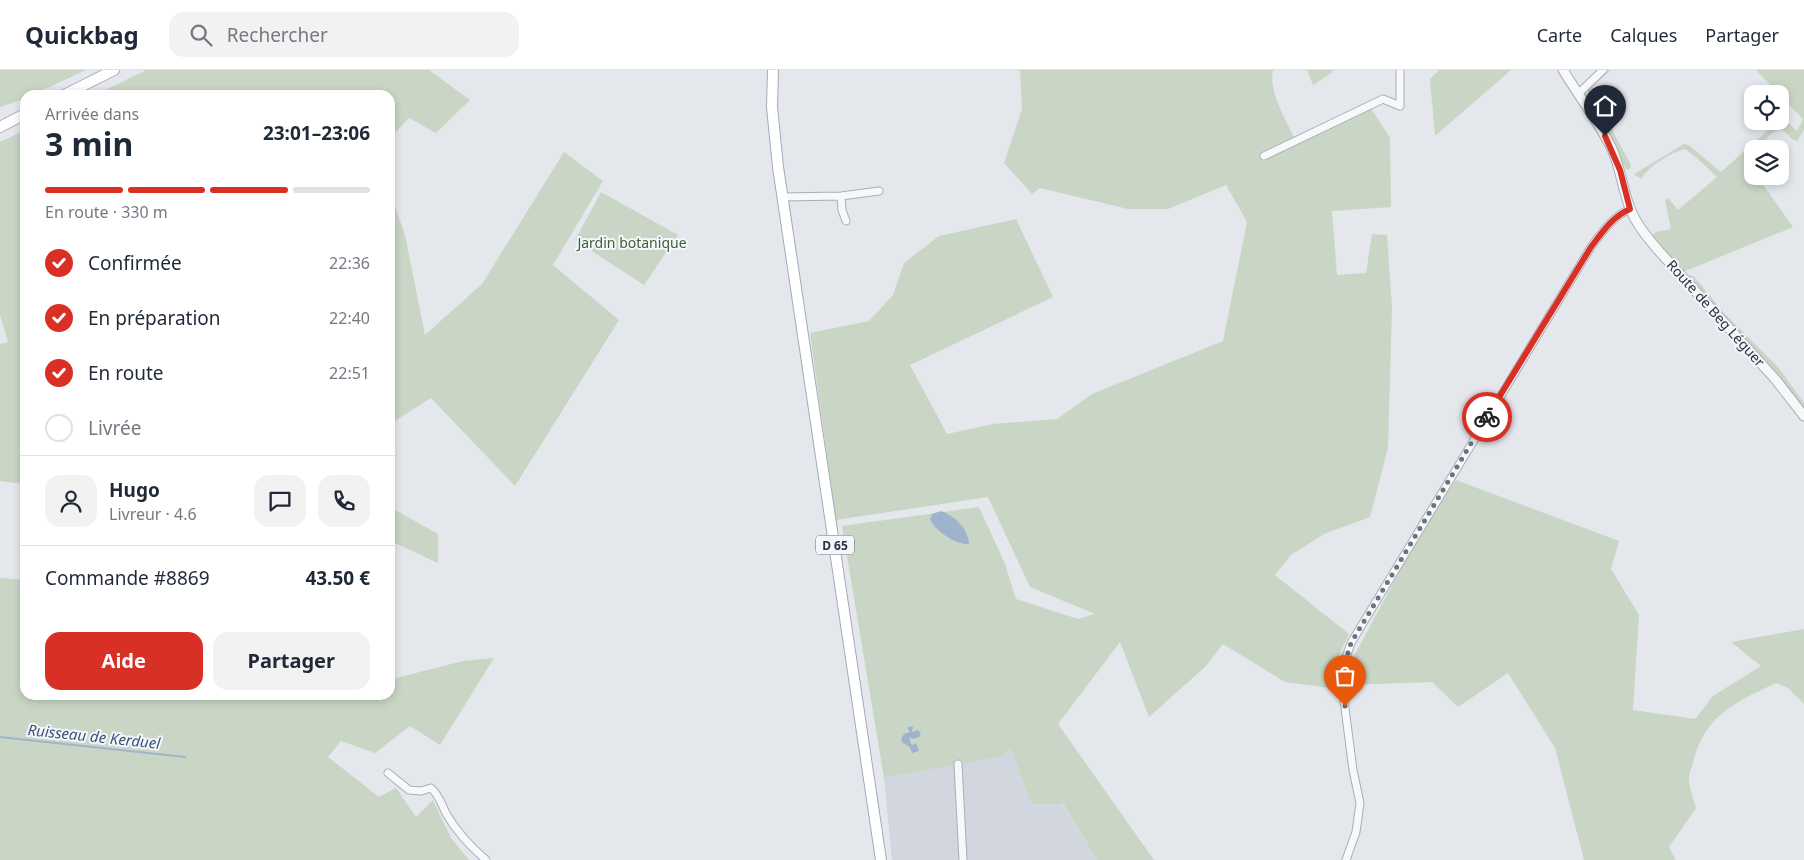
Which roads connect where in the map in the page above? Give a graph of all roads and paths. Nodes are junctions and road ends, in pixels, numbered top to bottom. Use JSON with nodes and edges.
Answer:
{"nodes":[{"id":1,"x":114,"y":70,"type":"edge"},
{"id":2,"x":773,"y":70,"type":"edge"},
{"id":3,"x":1400,"y":70,"type":"edge"},
{"id":4,"x":1563,"y":70,"type":"edge"},
{"id":5,"x":1603,"y":70,"type":"edge"},
{"id":6,"x":74,"y":90,"type":"edge"},
{"id":7,"x":1578,"y":94,"type":"junction"},
{"id":8,"x":20,"y":117,"type":"edge"},
{"id":9,"x":0,"y":127,"type":"edge"},
{"id":10,"x":1264,"y":156,"type":"dead end"},
{"id":11,"x":879,"y":192,"type":"dead end"},
{"id":12,"x":841,"y":196,"type":"junction"},
{"id":13,"x":782,"y":198,"type":"junction"},
{"id":14,"x":1630,"y":209,"type":"junction"},
{"id":15,"x":846,"y":221,"type":"dead end"},
{"id":16,"x":1804,"y":416,"type":"edge"},
{"id":17,"x":958,"y":764,"type":"dead end"},
{"id":18,"x":388,"y":773,"type":"dead end"},
{"id":19,"x":486,"y":860,"type":"edge"},
{"id":20,"x":881,"y":860,"type":"edge"},
{"id":21,"x":963,"y":860,"type":"edge"},
{"id":22,"x":1346,"y":860,"type":"edge"}],
"edges":[{"from":1,"to":6,"type":"main road"},
{"from":2,"to":13,"type":"main road","number":"D 65"},
{"from":3,"to":10,"type":"street"},
{"from":4,"to":7,"type":"street","name":"Route de Beg Léguer"},
{"from":5,"to":7,"type":"street"},
{"from":7,"to":14,"type":"street","name":"Route de Beg Léguer"},
{"from":8,"to":9,"type":"main road"},
{"from":11,"to":12,"type":"street"},
{"from":12,"to":13,"type":"street"},
{"from":12,"to":15,"type":"street"},
{"from":13,"to":20,"type":"main road","number":"D 65"},
{"from":14,"to":16,"type":"street","name":"Route de Beg Léguer"},
{"from":14,"to":22,"type":"street"},
{"from":17,"to":21,"type":"street"},
{"from":18,"to":19,"type":"street"}]}
